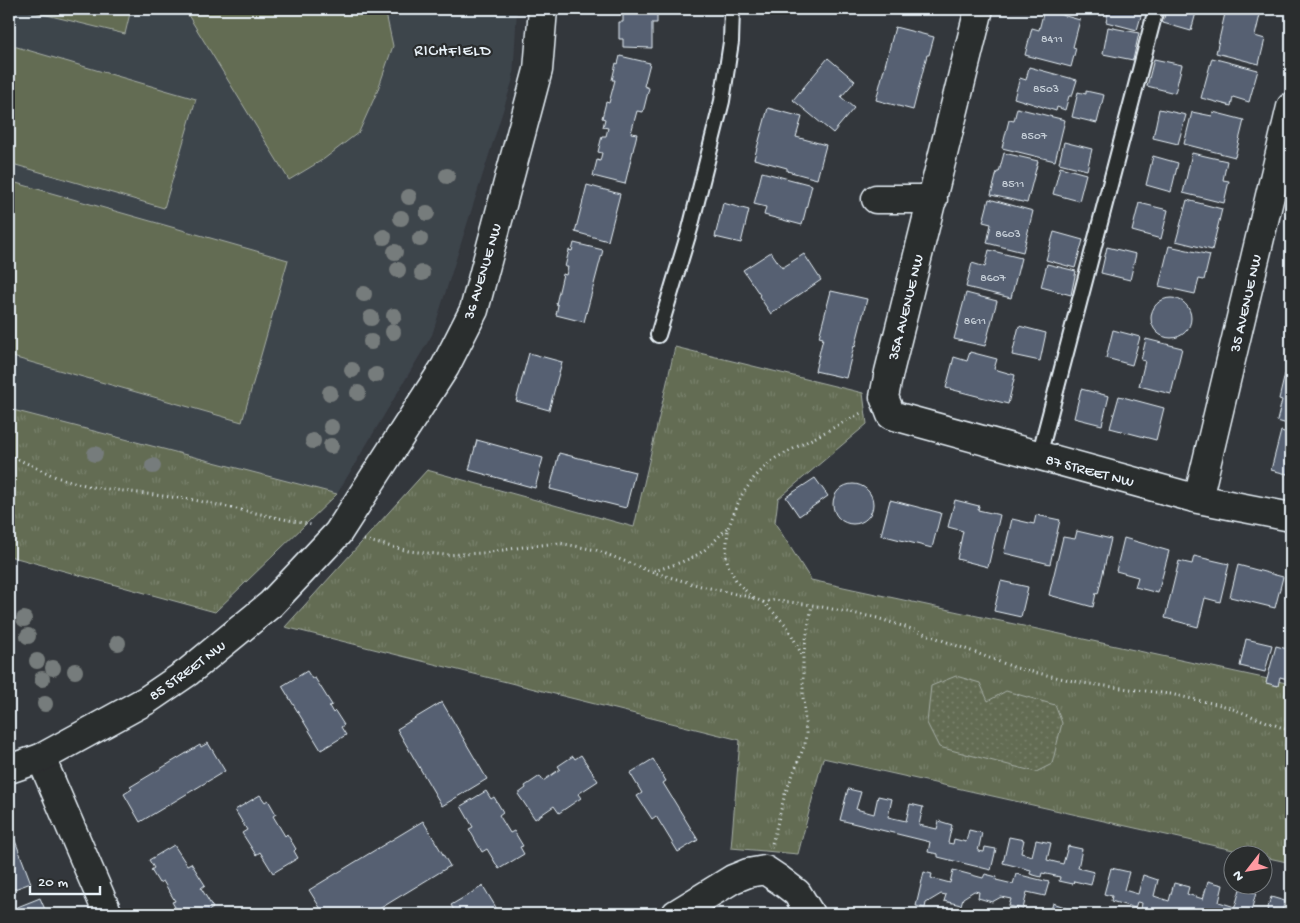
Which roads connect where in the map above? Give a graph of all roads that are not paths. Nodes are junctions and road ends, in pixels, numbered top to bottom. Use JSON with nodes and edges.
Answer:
{"nodes":[{"id":1,"x":543,"y":9,"type":"edge"},
{"id":2,"x":732,"y":9,"type":"edge"},
{"id":3,"x":979,"y":9,"type":"edge"},
{"id":4,"x":1156,"y":9,"type":"edge"},
{"id":5,"x":1291,"y":107,"type":"edge"},
{"id":6,"x":876,"y":199,"type":"dead end"},
{"id":7,"x":933,"y":199,"type":"junction"},
{"id":8,"x":658,"y":335,"type":"dead end"},
{"id":9,"x":879,"y":413,"type":"joint"},
{"id":10,"x":1039,"y":456,"type":"junction"},
{"id":11,"x":1198,"y":499,"type":"junction"},
{"id":12,"x":1291,"y":517,"type":"edge"},
{"id":13,"x":338,"y":533,"type":"joint"},
{"id":14,"x":41,"y":758,"type":"junction"},
{"id":15,"x":9,"y":769,"type":"edge"},
{"id":16,"x":108,"y":914,"type":"edge"},
{"id":17,"x":676,"y":914,"type":"edge"},
{"id":18,"x":810,"y":914,"type":"edge"}],
"edges":[{"from":1,"to":13,"type":"street","name":"36 AVENUE NW"},
{"from":2,"to":8,"type":"lane"},
{"from":3,"to":7,"type":"street","name":"35A AVENUE NW"},
{"from":4,"to":10,"type":"lane"},
{"from":5,"to":11,"type":"street","name":"35 AVENUE NW"},
{"from":6,"to":7,"type":"street"},
{"from":7,"to":9,"type":"street","name":"35A AVENUE NW"},
{"from":9,"to":10,"type":"street","name":"87 STREET NW"},
{"from":10,"to":11,"type":"street","name":"87 STREET NW"},
{"from":11,"to":12,"type":"street","name":"87 STREET NW"},
{"from":13,"to":14,"type":"street","name":"85 STREET NW"},
{"from":14,"to":15,"type":"street","name":"85 STREET NW"},
{"from":14,"to":16,"type":"street"},
{"from":17,"to":18,"type":"street"}]}
